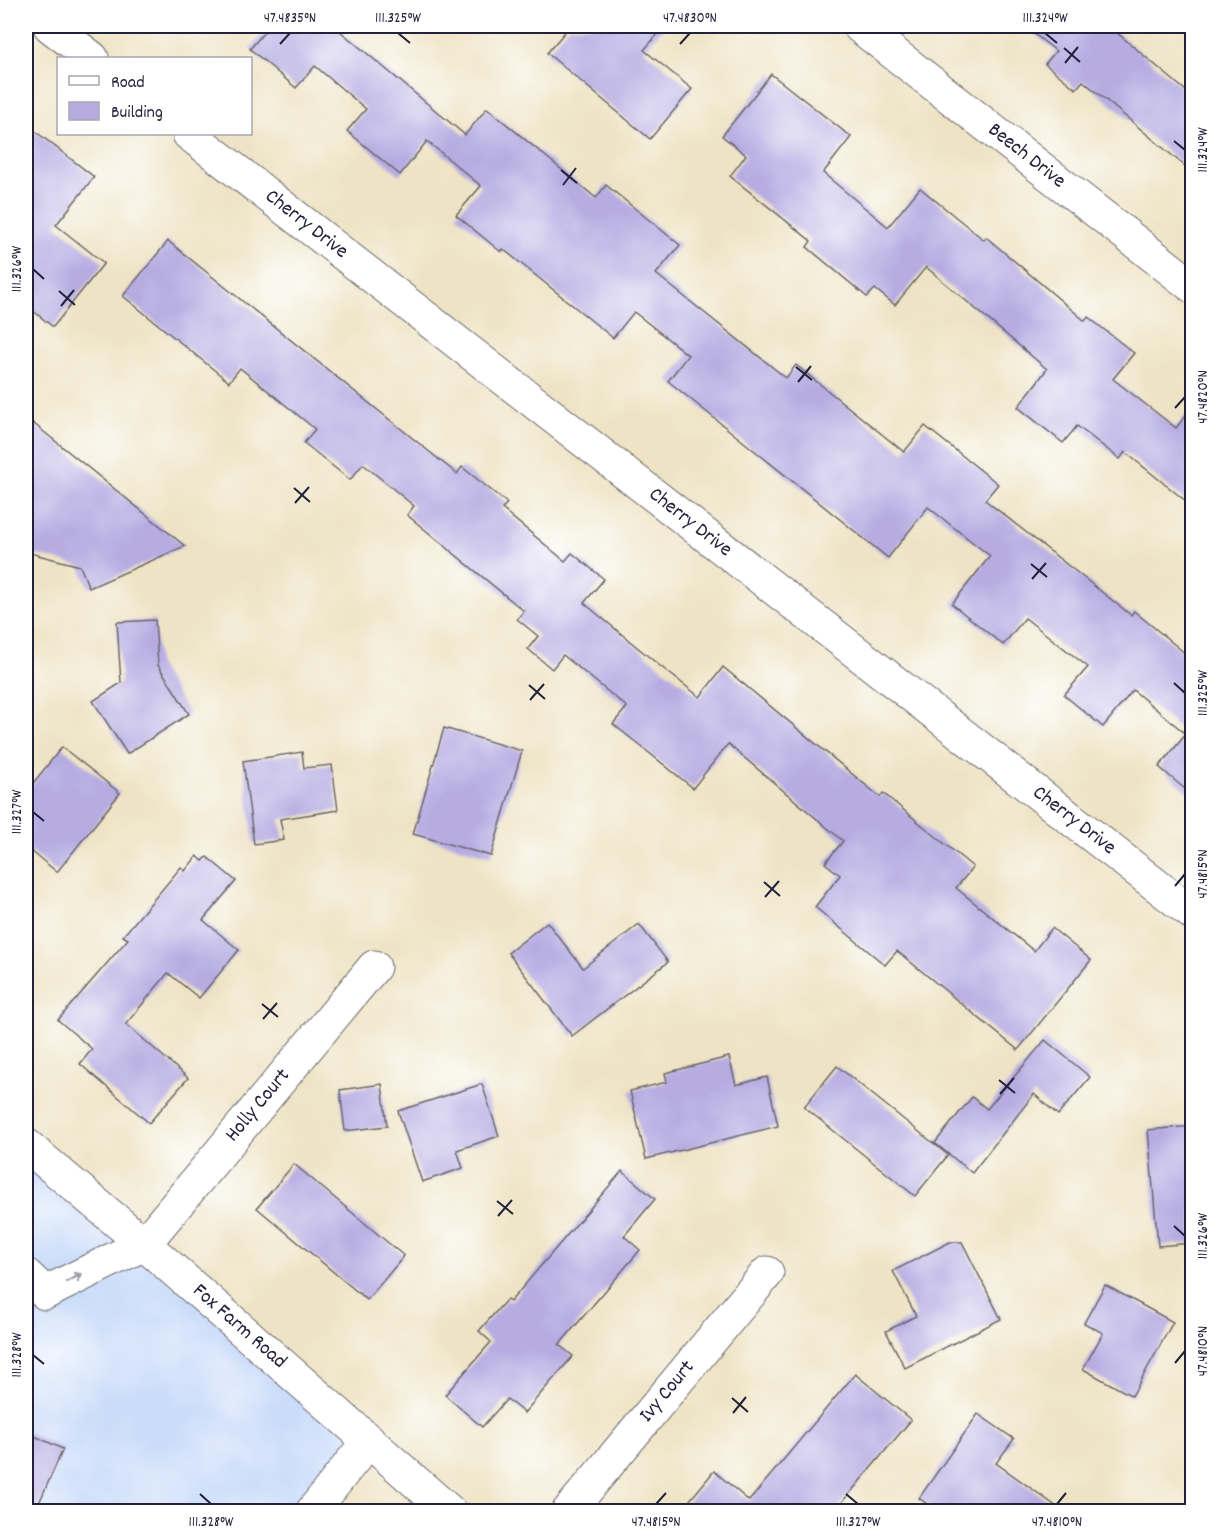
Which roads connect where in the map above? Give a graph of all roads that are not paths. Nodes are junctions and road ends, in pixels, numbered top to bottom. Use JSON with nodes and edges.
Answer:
{"nodes":[{"id":1,"x":50,"y":26,"type":"edge"},
{"id":2,"x":859,"y":26,"type":"edge"},
{"id":3,"x":91,"y":57,"type":"edge"},
{"id":4,"x":190,"y":135,"type":"edge"},
{"id":5,"x":1192,"y":286,"type":"edge"},
{"id":6,"x":1192,"y":913,"type":"edge"},
{"id":7,"x":374,"y":967,"type":"dead end"},
{"id":8,"x":26,"y":1145,"type":"edge"},
{"id":9,"x":144,"y":1244,"type":"junction"},
{"id":10,"x":767,"y":1273,"type":"dead end"},
{"id":11,"x":26,"y":1275,"type":"edge"},
{"id":12,"x":369,"y":1440,"type":"junction"},
{"id":13,"x":312,"y":1512,"type":"edge"},
{"id":14,"x":450,"y":1512,"type":"edge"},
{"id":15,"x":568,"y":1512,"type":"edge"}],
"edges":[{"from":1,"to":3,"type":"street"},
{"from":2,"to":5,"type":"street","name":"Beech Drive"},
{"from":4,"to":6,"type":"street","name":"Cherry Drive"},
{"from":7,"to":9,"type":"street","name":"Holly Court"},
{"from":8,"to":9,"type":"street","name":"Fox Farm Road"},
{"from":11,"to":9,"type":"street","one_way":true},
{"from":9,"to":12,"type":"street","name":"Fox Farm Road"},
{"from":10,"to":15,"type":"street","name":"Ivy Court"},
{"from":12,"to":13,"type":"street"},
{"from":12,"to":14,"type":"street","name":"Fox Farm Road"}]}
